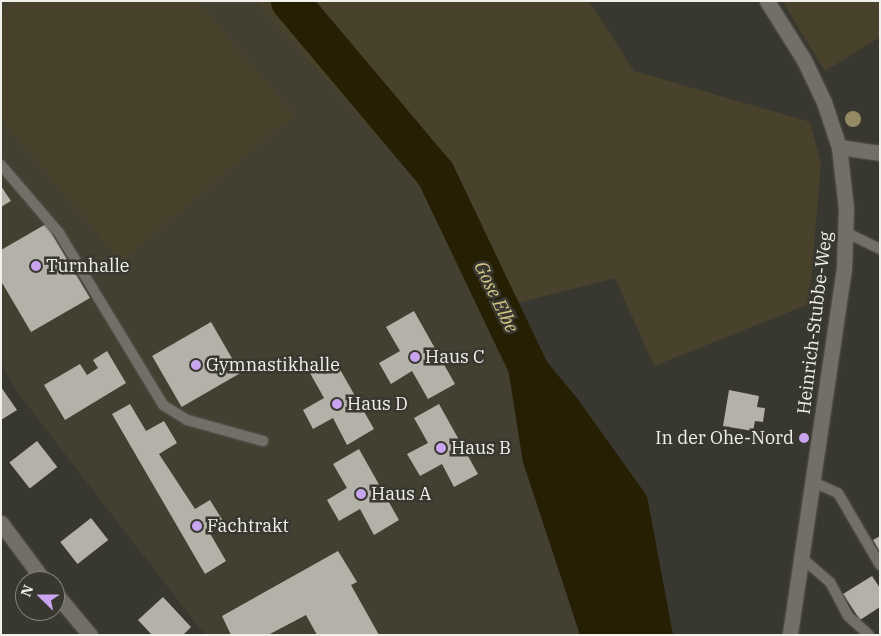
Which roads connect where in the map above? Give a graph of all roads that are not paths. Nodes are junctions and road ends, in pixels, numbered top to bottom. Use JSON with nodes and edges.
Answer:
{"nodes":[{"id":1,"x":767,"y":1,"type":"edge"},
{"id":2,"x":839,"y":147,"type":"junction"},
{"id":3,"x":880,"y":153,"type":"edge"},
{"id":4,"x":1,"y":165,"type":"edge"},
{"id":5,"x":845,"y":232,"type":"junction"},
{"id":6,"x":880,"y":249,"type":"edge"},
{"id":7,"x":263,"y":441,"type":"dead end"},
{"id":8,"x":813,"y":482,"type":"junction"},
{"id":9,"x":1,"y":523,"type":"edge"},
{"id":10,"x":802,"y":558,"type":"junction"},
{"id":11,"x":880,"y":565,"type":"edge"},
{"id":12,"x":37,"y":571,"type":"edge"},
{"id":13,"x":65,"y":605,"type":"edge"},
{"id":14,"x":90,"y":635,"type":"edge"},
{"id":15,"x":790,"y":635,"type":"edge"},
{"id":16,"x":869,"y":635,"type":"edge"}],
"edges":[{"from":1,"to":2,"type":"main road","name":"Heinrich-Stubbe-Weg"},
{"from":2,"to":3,"type":"main road"},
{"from":2,"to":5,"type":"main road","name":"Heinrich-Stubbe-Weg"},
{"from":4,"to":7,"type":"lane"},
{"from":5,"to":6,"type":"lane"},
{"from":5,"to":8,"type":"main road","name":"Heinrich-Stubbe-Weg"},
{"from":8,"to":10,"type":"main road","name":"Heinrich-Stubbe-Weg"},
{"from":8,"to":11,"type":"lane"},
{"from":9,"to":12,"type":"main road"},
{"from":10,"to":15,"type":"main road","name":"Heinrich-Stubbe-Weg"},
{"from":10,"to":16,"type":"lane"},
{"from":13,"to":14,"type":"main road"}]}
